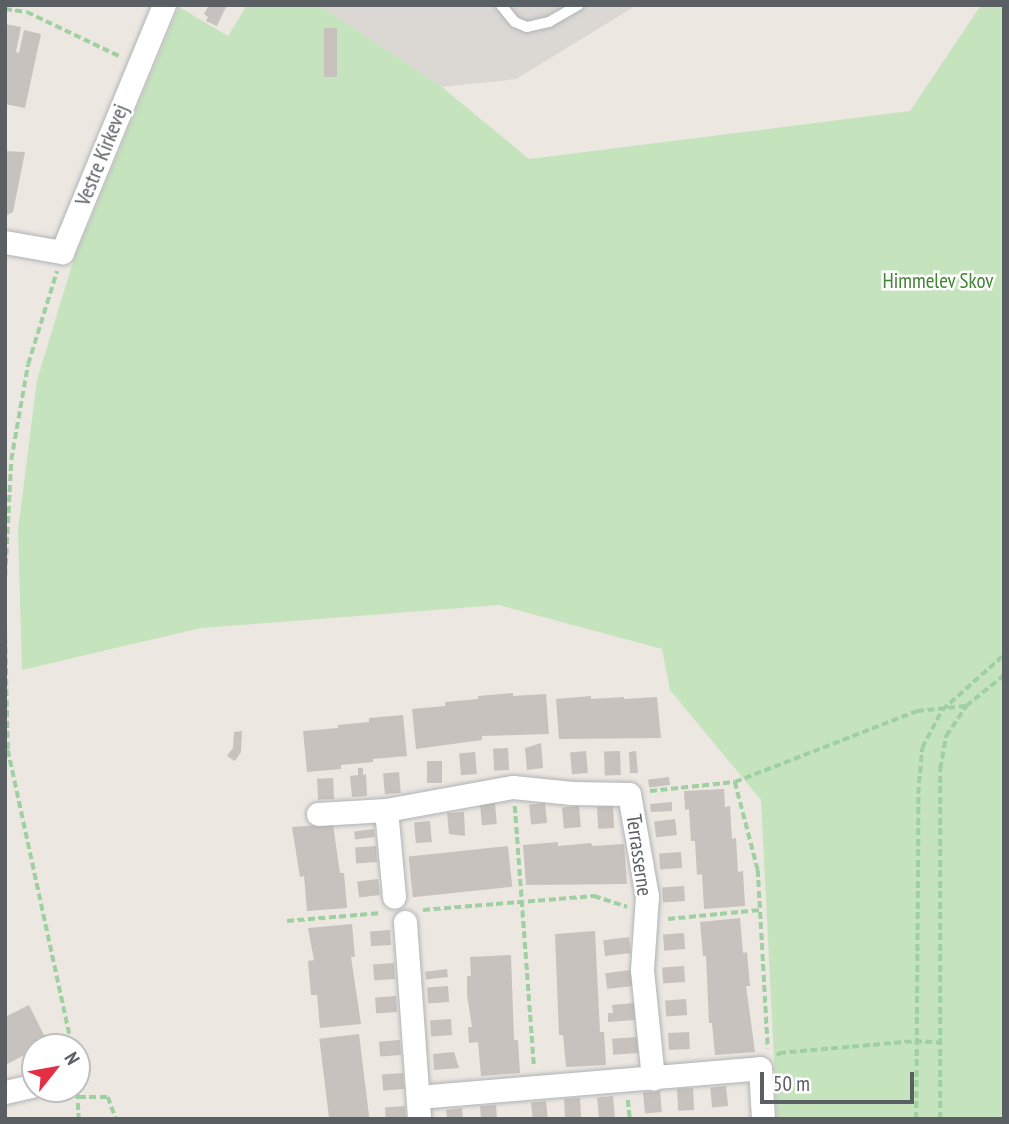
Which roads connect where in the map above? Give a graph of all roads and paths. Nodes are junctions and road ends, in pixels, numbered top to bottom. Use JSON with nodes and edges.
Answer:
{"nodes":[{"id":1,"x":164,"y":5,"type":"edge"},
{"id":2,"x":501,"y":5,"type":"edge"},
{"id":3,"x":578,"y":5,"type":"edge"},
{"id":4,"x":5,"y":9,"type":"edge"},
{"id":5,"x":138,"y":66,"type":"junction"},
{"id":6,"x":5,"y":242,"type":"edge"},
{"id":7,"x":62,"y":252,"type":"junction"},
{"id":8,"x":5,"y":576,"type":"edge"},
{"id":9,"x":5,"y":616,"type":"edge"},
{"id":10,"x":1004,"y":654,"type":"edge"},
{"id":11,"x":1004,"y":675,"type":"edge"},
{"id":12,"x":966,"y":706,"type":"junction"},
{"id":13,"x":942,"y":710,"type":"junction"},
{"id":14,"x":7,"y":750,"type":"edge"},
{"id":15,"x":735,"y":782,"type":"junction"},
{"id":16,"x":513,"y":787,"type":"junction"},
{"id":17,"x":629,"y":794,"type":"junction"},
{"id":18,"x":386,"y":810,"type":"junction"},
{"id":19,"x":318,"y":814,"type":"dead end"},
{"id":20,"x":522,"y":902,"type":"junction"},
{"id":21,"x":760,"y":910,"type":"junction"},
{"id":22,"x":401,"y":911,"type":"junction"},
{"id":23,"x":646,"y":913,"type":"junction"},
{"id":24,"x":287,"y":921,"type":"dead end"},
{"id":25,"x":69,"y":1033,"type":"edge"},
{"id":26,"x":915,"y":1041,"type":"junction"},
{"id":27,"x":941,"y":1043,"type":"junction"},
{"id":28,"x":765,"y":1067,"type":"junction"},
{"id":29,"x":653,"y":1078,"type":"junction"},
{"id":30,"x":535,"y":1087,"type":"junction"},
{"id":31,"x":91,"y":1097,"type":"edge"},
{"id":32,"x":419,"y":1108,"type":"edge"},
{"id":33,"x":116,"y":1119,"type":"edge"},
{"id":34,"x":763,"y":1119,"type":"edge"},
{"id":35,"x":916,"y":1119,"type":"edge"},
{"id":36,"x":940,"y":1119,"type":"edge"}],
"edges":[{"from":1,"to":5,"type":"street","name":"Vestre Kirkevej"},
{"from":2,"to":3,"type":"lane"},
{"from":4,"to":5,"type":"path"},
{"from":5,"to":7,"type":"street","name":"Vestre Kirkevej"},
{"from":6,"to":7,"type":"street"},
{"from":7,"to":8,"type":"path"},
{"from":9,"to":14,"type":"path"},
{"from":10,"to":13,"type":"path"},
{"from":11,"to":12,"type":"path"},
{"from":12,"to":13,"type":"path"},
{"from":12,"to":27,"type":"path"},
{"from":13,"to":15,"type":"path"},
{"from":13,"to":26,"type":"path"},
{"from":14,"to":25,"type":"path"},
{"from":15,"to":17,"type":"path"},
{"from":15,"to":21,"type":"path"},
{"from":16,"to":17,"type":"street","name":"Terrasserne"},
{"from":16,"to":18,"type":"street","name":"Terrasserne"},
{"from":16,"to":20,"type":"path"},
{"from":17,"to":23,"type":"street","name":"Terrasserne"},
{"from":18,"to":19,"type":"street","name":"Terrasserne"},
{"from":18,"to":22,"type":"street"},
{"from":20,"to":22,"type":"path"},
{"from":20,"to":23,"type":"path"},
{"from":20,"to":30,"type":"path"},
{"from":21,"to":23,"type":"path"},
{"from":21,"to":28,"type":"path"},
{"from":22,"to":24,"type":"path"},
{"from":22,"to":32,"type":"street"},
{"from":23,"to":29,"type":"street","name":"Terrasserne"},
{"from":26,"to":27,"type":"path"},
{"from":26,"to":28,"type":"path"},
{"from":26,"to":35,"type":"path"},
{"from":27,"to":36,"type":"path"},
{"from":28,"to":29,"type":"street"},
{"from":28,"to":34,"type":"street"},
{"from":29,"to":30,"type":"street"},
{"from":30,"to":32,"type":"street"},
{"from":31,"to":33,"type":"path"}]}
